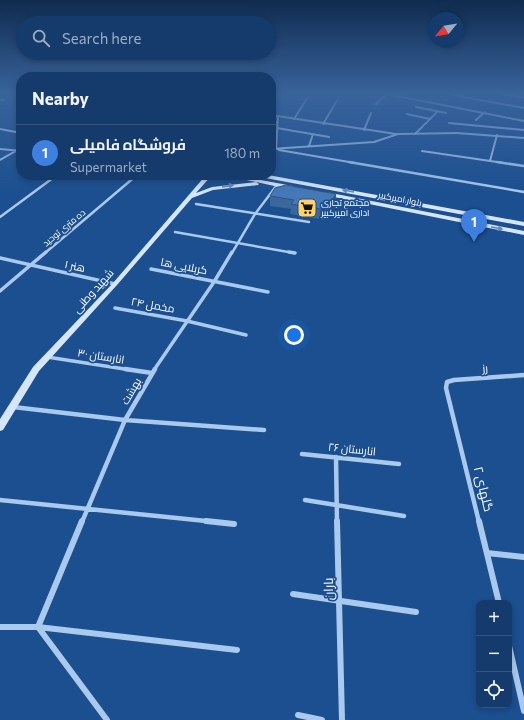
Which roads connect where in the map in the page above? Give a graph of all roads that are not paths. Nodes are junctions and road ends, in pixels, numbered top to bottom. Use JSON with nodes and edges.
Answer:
{"nodes":[{"id":1,"x":278,"y":128,"type":"joint"},
{"id":2,"x":348,"y":128,"type":"edge"},
{"id":3,"x":421,"y":128,"type":"edge"},
{"id":4,"x":498,"y":128,"type":"edge"},
{"id":5,"x":0,"y":129,"type":"edge"},
{"id":6,"x":364,"y":130,"type":"joint"},
{"id":7,"x":524,"y":130,"type":"edge"},
{"id":8,"x":16,"y":132,"type":"edge"},
{"id":9,"x":313,"y":134,"type":"junction"},
{"id":10,"x":398,"y":134,"type":"junction"},
{"id":11,"x":415,"y":134,"type":"junction"},
{"id":12,"x":496,"y":136,"type":"junction"},
{"id":13,"x":329,"y":137,"type":"dead end"},
{"id":14,"x":524,"y":138,"type":"edge"},
{"id":15,"x":309,"y":146,"type":"junction"},
{"id":16,"x":276,"y":148,"type":"junction"},
{"id":17,"x":0,"y":149,"type":"edge"},
{"id":18,"x":14,"y":151,"type":"joint"},
{"id":19,"x":422,"y":152,"type":"dead end"},
{"id":20,"x":0,"y":160,"type":"edge"},
{"id":21,"x":490,"y":161,"type":"junction"},
{"id":22,"x":524,"y":166,"type":"edge"},
{"id":23,"x":276,"y":178,"type":"edge"},
{"id":24,"x":50,"y":180,"type":"edge"},
{"id":25,"x":131,"y":180,"type":"edge"},
{"id":26,"x":202,"y":180,"type":"edge"},
{"id":27,"x":251,"y":180,"type":"edge"},
{"id":28,"x":277,"y":185,"type":"junction"},
{"id":29,"x":300,"y":189,"type":"edge"},
{"id":30,"x":524,"y":192,"type":"edge"},
{"id":31,"x":323,"y":194,"type":"edge"},
{"id":32,"x":190,"y":197,"type":"junction"},
{"id":33,"x":196,"y":204,"type":"dead end"},
{"id":34,"x":447,"y":209,"type":"junction"},
{"id":35,"x":255,"y":214,"type":"junction"},
{"id":36,"x":0,"y":217,"type":"edge"},
{"id":37,"x":445,"y":217,"type":"junction"},
{"id":38,"x":309,"y":222,"type":"dead end"},
{"id":39,"x":524,"y":224,"type":"edge"},
{"id":40,"x":175,"y":232,"type":"dead end"},
{"id":41,"x":524,"y":233,"type":"edge"},
{"id":42,"x":236,"y":244,"type":"junction"},
{"id":43,"x":295,"y":253,"type":"dead end"},
{"id":44,"x":0,"y":258,"type":"edge"},
{"id":45,"x":31,"y":265,"type":"junction"},
{"id":46,"x":151,"y":269,"type":"dead end"},
{"id":47,"x":214,"y":282,"type":"junction"},
{"id":48,"x":114,"y":284,"type":"junction"},
{"id":49,"x":0,"y":291,"type":"edge"},
{"id":50,"x":268,"y":292,"type":"dead end"},
{"id":51,"x":115,"y":308,"type":"dead end"},
{"id":52,"x":187,"y":321,"type":"junction"},
{"id":53,"x":246,"y":335,"type":"dead end"},
{"id":54,"x":47,"y":357,"type":"junction"},
{"id":55,"x":152,"y":373,"type":"junction"},
{"id":56,"x":524,"y":374,"type":"edge"},
{"id":57,"x":447,"y":382,"type":"joint"},
{"id":58,"x":12,"y":407,"type":"junction"},
{"id":59,"x":125,"y":420,"type":"junction"},
{"id":60,"x":0,"y":427,"type":"edge"},
{"id":61,"x":264,"y":430,"type":"dead end"},
{"id":62,"x":302,"y":454,"type":"dead end"},
{"id":63,"x":336,"y":457,"type":"junction"},
{"id":64,"x":399,"y":464,"type":"dead end"},
{"id":65,"x":0,"y":500,"type":"edge"},
{"id":66,"x":305,"y":500,"type":"dead end"},
{"id":67,"x":337,"y":505,"type":"junction"},
{"id":68,"x":88,"y":509,"type":"junction"},
{"id":69,"x":404,"y":516,"type":"dead end"},
{"id":70,"x":234,"y":524,"type":"dead end"},
{"id":71,"x":487,"y":553,"type":"junction"},
{"id":72,"x":524,"y":557,"type":"edge"},
{"id":73,"x":293,"y":594,"type":"dead end"},
{"id":74,"x":498,"y":600,"type":"edge"},
{"id":75,"x":339,"y":601,"type":"junction"},
{"id":76,"x":416,"y":612,"type":"dead end"},
{"id":77,"x":0,"y":627,"type":"edge"},
{"id":78,"x":38,"y":627,"type":"junction"},
{"id":79,"x":237,"y":650,"type":"dead end"},
{"id":80,"x":512,"y":659,"type":"edge"},
{"id":81,"x":524,"y":709,"type":"edge"},
{"id":82,"x":298,"y":716,"type":"dead end"},
{"id":83,"x":107,"y":720,"type":"edge"},
{"id":84,"x":322,"y":720,"type":"edge"},
{"id":85,"x":342,"y":720,"type":"edge"}],
"edges":[{"from":1,"to":9,"type":"street"},
{"from":1,"to":16,"type":"street"},
{"from":2,"to":6,"type":"street"},
{"from":3,"to":11,"type":"street"},
{"from":4,"to":7,"type":"street"},
{"from":5,"to":8,"type":"main road"},
{"from":6,"to":10,"type":"street"},
{"from":9,"to":13,"type":"street"},
{"from":9,"to":15,"type":"street"},
{"from":10,"to":11,"type":"street"},
{"from":10,"to":15,"type":"street"},
{"from":11,"to":12,"type":"street"},
{"from":12,"to":14,"type":"street"},
{"from":12,"to":21,"type":"street"},
{"from":15,"to":16,"type":"street"},
{"from":16,"to":30,"type":"street"},
{"from":17,"to":18,"type":"street"},
{"from":18,"to":20,"type":"street"},
{"from":19,"to":21,"type":"street"},
{"from":21,"to":22,"type":"street"},
{"from":34,"to":23,"type":"main road","name":"بلوار امیرکبیر","one_way":true},
{"from":24,"to":36,"type":"street"},
{"from":25,"to":45,"type":"street","name":"ده متری توحید"},
{"from":26,"to":32,"type":"main road","name":"شهید وطنی"},
{"from":27,"to":28,"type":"main road"},
{"from":28,"to":29,"type":"main road"},
{"from":32,"to":28,"type":"main road","one_way":true},
{"from":28,"to":35,"type":"street","name":"بهشت"},
{"from":31,"to":37,"type":"main road","name":"بلوار امیرکبیر"},
{"from":32,"to":48,"type":"main road","name":"شهید وطنی"},
{"from":33,"to":35,"type":"street"},
{"from":34,"to":37,"type":"main road"},
{"from":34,"to":39,"type":"main road","name":"بلوار امیرکبیر"},
{"from":35,"to":38,"type":"street"},
{"from":35,"to":42,"type":"street","name":"بهشت"},
{"from":37,"to":41,"type":"main road","name":"بلوار امیرکبیر","one_way":true},
{"from":40,"to":42,"type":"street"},
{"from":42,"to":43,"type":"street"},
{"from":42,"to":47,"type":"street","name":"بهشت"},
{"from":44,"to":45,"type":"street","name":"هنر ۱"},
{"from":45,"to":48,"type":"street","name":"هنر ۱"},
{"from":45,"to":49,"type":"street","name":"ده متری توحید"},
{"from":46,"to":47,"type":"street","name":"کربلایی ها"},
{"from":47,"to":50,"type":"street","name":"کربلایی ها"},
{"from":47,"to":52,"type":"street","name":"بهشت"},
{"from":48,"to":54,"type":"main road","name":"شهید وطنی"},
{"from":51,"to":52,"type":"street","name":"مخمل ۲۴"},
{"from":52,"to":53,"type":"street","name":"مخمل ۲۴"},
{"from":52,"to":55,"type":"street","name":"بهشت"},
{"from":54,"to":55,"type":"street","name":"انارستان ۳۰"},
{"from":54,"to":58,"type":"main road","name":"شهید وطنی"},
{"from":55,"to":59,"type":"street","name":"بهشت"},
{"from":56,"to":57,"type":"street","name":"رز"},
{"from":57,"to":71,"type":"street","name":"گلهای ۲"},
{"from":58,"to":59,"type":"street"},
{"from":58,"to":60,"type":"main road","name":"شهید وطنی"},
{"from":59,"to":61,"type":"street"},
{"from":59,"to":68,"type":"street","name":"بهشت"},
{"from":62,"to":63,"type":"street","name":"انارستان ۲۶"},
{"from":63,"to":64,"type":"street","name":"انارستان ۲۶"},
{"from":63,"to":67,"type":"street","name":"باران"},
{"from":65,"to":68,"type":"street"},
{"from":66,"to":67,"type":"street"},
{"from":67,"to":69,"type":"street"},
{"from":67,"to":75,"type":"street","name":"باران"},
{"from":68,"to":70,"type":"street"},
{"from":68,"to":78,"type":"street","name":"بهشت"},
{"from":71,"to":72,"type":"street"},
{"from":71,"to":74,"type":"street","name":"گلهای ۲"},
{"from":73,"to":75,"type":"street"},
{"from":75,"to":76,"type":"street"},
{"from":75,"to":85,"type":"street","name":"باران"},
{"from":77,"to":78,"type":"street"},
{"from":78,"to":79,"type":"street"},
{"from":78,"to":83,"type":"street"},
{"from":80,"to":81,"type":"street"},
{"from":82,"to":84,"type":"street"}]}
